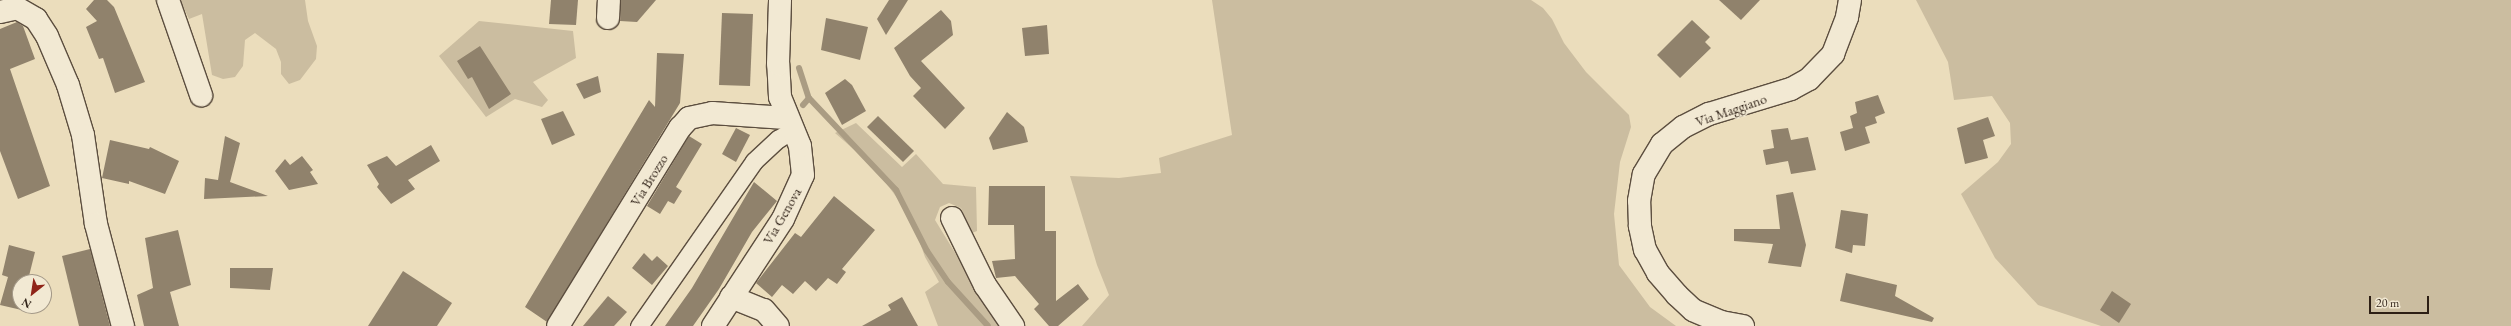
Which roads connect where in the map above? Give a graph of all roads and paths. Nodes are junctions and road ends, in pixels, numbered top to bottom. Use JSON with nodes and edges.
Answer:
{"nodes":[{"id":1,"x":168,"y":0,"type":"edge"},
{"id":2,"x":780,"y":0,"type":"edge"},
{"id":3,"x":1850,"y":0,"type":"edge"},
{"id":4,"x":12,"y":7,"type":"edge"},
{"id":5,"x":201,"y":95,"type":"dead end"},
{"id":6,"x":790,"y":124,"type":"junction"},
{"id":7,"x":952,"y":218,"type":"dead end"},
{"id":8,"x":731,"y":297,"type":"junction"},
{"id":9,"x":122,"y":326,"type":"edge"},
{"id":10,"x":558,"y":326,"type":"edge"},
{"id":11,"x":639,"y":326,"type":"edge"},
{"id":12,"x":713,"y":326,"type":"edge"},
{"id":13,"x":778,"y":326,"type":"edge"},
{"id":14,"x":1013,"y":326,"type":"edge"},
{"id":15,"x":1743,"y":326,"type":"edge"}],
"edges":[{"from":1,"to":5,"type":"street"},
{"from":2,"to":6,"type":"street","name":"Via Genova"},
{"from":3,"to":15,"type":"street","name":"Via Maggiano"},
{"from":4,"to":9,"type":"street"},
{"from":6,"to":8,"type":"street","name":"Via Genova"},
{"from":6,"to":10,"type":"street","name":"Via Brozzo"},
{"from":6,"to":11,"type":"street"},
{"from":7,"to":14,"type":"street"},
{"from":8,"to":12,"type":"street","name":"Via Genova"},
{"from":8,"to":13,"type":"street"}]}
